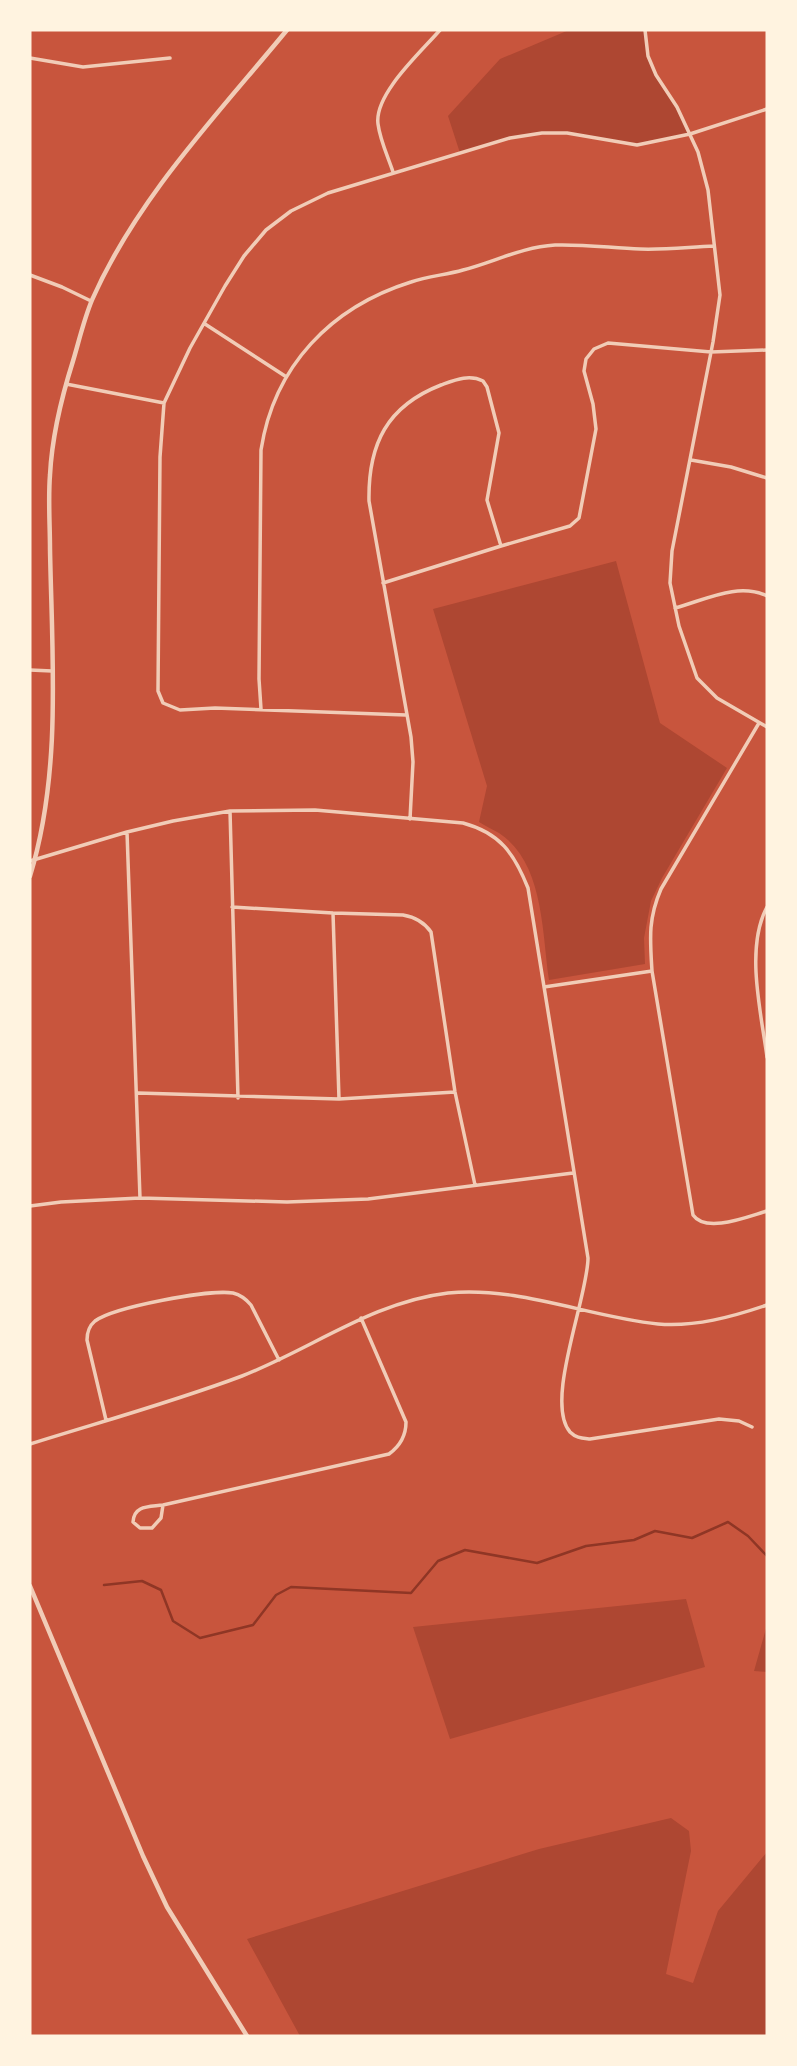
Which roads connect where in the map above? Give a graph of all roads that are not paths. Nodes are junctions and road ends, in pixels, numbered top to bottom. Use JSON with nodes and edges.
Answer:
{"nodes":[{"id":1,"x":287,"y":30,"type":"edge"},
{"id":2,"x":440,"y":30,"type":"edge"},
{"id":3,"x":645,"y":30,"type":"edge"},
{"id":4,"x":30,"y":58,"type":"edge"},
{"id":5,"x":170,"y":58,"type":"dead end"},
{"id":6,"x":767,"y":109,"type":"edge"},
{"id":7,"x":690,"y":134,"type":"junction"},
{"id":8,"x":393,"y":173,"type":"junction"},
{"id":9,"x":714,"y":246,"type":"junction"},
{"id":10,"x":30,"y":275,"type":"edge"},
{"id":11,"x":91,"y":301,"type":"junction"},
{"id":12,"x":204,"y":324,"type":"junction"},
{"id":13,"x":767,"y":350,"type":"edge"},
{"id":14,"x":711,"y":352,"type":"junction"},
{"id":15,"x":285,"y":376,"type":"junction"},
{"id":16,"x":65,"y":384,"type":"junction"},
{"id":17,"x":164,"y":403,"type":"junction"},
{"id":18,"x":691,"y":460,"type":"junction"},
{"id":19,"x":767,"y":478,"type":"edge"},
{"id":20,"x":500,"y":545,"type":"junction"},
{"id":21,"x":383,"y":583,"type":"junction"},
{"id":22,"x":767,"y":597,"type":"edge"},
{"id":23,"x":675,"y":608,"type":"junction"},
{"id":24,"x":30,"y":670,"type":"edge"},
{"id":25,"x":52,"y":671,"type":"junction"},
{"id":26,"x":261,"y":709,"type":"junction"},
{"id":27,"x":406,"y":715,"type":"junction"},
{"id":28,"x":759,"y":723,"type":"junction"},
{"id":29,"x":767,"y":727,"type":"edge"},
{"id":30,"x":230,"y":811,"type":"junction"},
{"id":31,"x":410,"y":819,"type":"junction"},
{"id":32,"x":127,"y":832,"type":"junction"},
{"id":33,"x":32,"y":861,"type":"edge"},
{"id":34,"x":30,"y":877,"type":"edge"},
{"id":35,"x":232,"y":907,"type":"junction"},
{"id":36,"x":767,"y":907,"type":"edge"},
{"id":37,"x":333,"y":914,"type":"junction"},
{"id":38,"x":652,"y":971,"type":"junction"},
{"id":39,"x":544,"y":987,"type":"junction"},
{"id":40,"x":767,"y":1057,"type":"edge"},
{"id":41,"x":455,"y":1092,"type":"junction"},
{"id":42,"x":138,"y":1093,"type":"junction"},
{"id":43,"x":238,"y":1098,"type":"junction"},
{"id":44,"x":339,"y":1099,"type":"junction"},
{"id":45,"x":573,"y":1174,"type":"junction"},
{"id":46,"x":475,"y":1185,"type":"junction"},
{"id":47,"x":141,"y":1198,"type":"junction"},
{"id":48,"x":30,"y":1206,"type":"edge"},
{"id":49,"x":767,"y":1211,"type":"edge"},
{"id":50,"x":767,"y":1305,"type":"edge"},
{"id":51,"x":578,"y":1309,"type":"junction"},
{"id":52,"x":361,"y":1318,"type":"junction"},
{"id":53,"x":279,"y":1360,"type":"junction"},
{"id":54,"x":106,"y":1420,"type":"junction"},
{"id":55,"x":752,"y":1427,"type":"dead end"},
{"id":56,"x":30,"y":1444,"type":"edge"},
{"id":57,"x":163,"y":1505,"type":"junction"},
{"id":58,"x":30,"y":1586,"type":"edge"},
{"id":59,"x":247,"y":2036,"type":"edge"}],
"edges":[{"from":1,"to":11,"type":"street"},
{"from":2,"to":8,"type":"street"},
{"from":3,"to":7,"type":"street"},
{"from":4,"to":5,"type":"street"},
{"from":6,"to":7,"type":"street"},
{"from":7,"to":8,"type":"street"},
{"from":7,"to":9,"type":"street"},
{"from":8,"to":12,"type":"street"},
{"from":9,"to":14,"type":"street"},
{"from":9,"to":15,"type":"street"},
{"from":10,"to":11,"type":"street"},
{"from":11,"to":16,"type":"street"},
{"from":12,"to":15,"type":"street"},
{"from":12,"to":17,"type":"street"},
{"from":13,"to":14,"type":"street"},
{"from":14,"to":18,"type":"street"},
{"from":14,"to":20,"type":"street"},
{"from":15,"to":26,"type":"street"},
{"from":16,"to":17,"type":"street"},
{"from":16,"to":25,"type":"street"},
{"from":17,"to":26,"type":"street"},
{"from":18,"to":19,"type":"street"},
{"from":18,"to":23,"type":"street"},
{"from":20,"to":21,"type":"street"},
{"from":20,"to":21,"type":"street"},
{"from":21,"to":27,"type":"street"},
{"from":22,"to":23,"type":"street"},
{"from":23,"to":28,"type":"street"},
{"from":24,"to":25,"type":"street"},
{"from":25,"to":33,"type":"street"},
{"from":26,"to":27,"type":"street"},
{"from":27,"to":31,"type":"street"},
{"from":28,"to":29,"type":"street"},
{"from":28,"to":38,"type":"street"},
{"from":30,"to":31,"type":"street"},
{"from":30,"to":32,"type":"street"},
{"from":30,"to":35,"type":"street"},
{"from":31,"to":39,"type":"street"},
{"from":32,"to":33,"type":"street"},
{"from":32,"to":42,"type":"street"},
{"from":33,"to":34,"type":"street"},
{"from":35,"to":37,"type":"street"},
{"from":35,"to":43,"type":"street"},
{"from":36,"to":40,"type":"street"},
{"from":37,"to":41,"type":"street"},
{"from":37,"to":44,"type":"street"},
{"from":38,"to":39,"type":"street"},
{"from":38,"to":49,"type":"street"},
{"from":39,"to":45,"type":"street"},
{"from":41,"to":44,"type":"street"},
{"from":41,"to":46,"type":"street"},
{"from":42,"to":43,"type":"street"},
{"from":42,"to":47,"type":"street"},
{"from":43,"to":44,"type":"street"},
{"from":45,"to":46,"type":"street"},
{"from":45,"to":51,"type":"street"},
{"from":46,"to":47,"type":"street"},
{"from":47,"to":48,"type":"street"},
{"from":50,"to":51,"type":"street"},
{"from":51,"to":52,"type":"street"},
{"from":51,"to":55,"type":"street"},
{"from":52,"to":53,"type":"street"},
{"from":52,"to":57,"type":"street"},
{"from":53,"to":54,"type":"street"},
{"from":53,"to":54,"type":"street"},
{"from":54,"to":56,"type":"street"},
{"from":57,"to":57,"type":"street"},
{"from":58,"to":59,"type":"street"}]}
